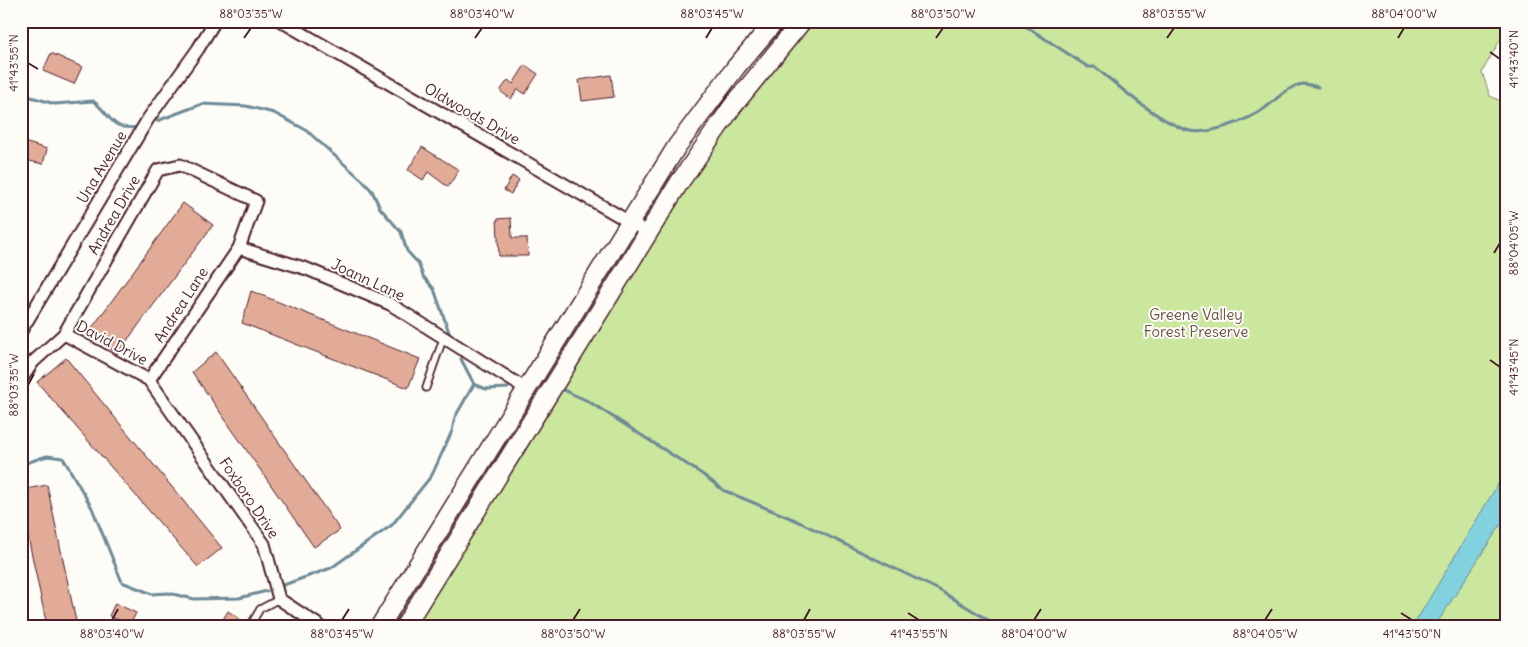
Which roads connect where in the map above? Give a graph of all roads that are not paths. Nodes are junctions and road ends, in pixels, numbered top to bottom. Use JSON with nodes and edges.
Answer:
{"nodes":[{"id":1,"x":215,"y":21,"type":"edge"},
{"id":2,"x":281,"y":21,"type":"edge"},
{"id":3,"x":774,"y":21,"type":"edge"},
{"id":4,"x":802,"y":21,"type":"edge"},
{"id":5,"x":629,"y":222,"type":"junction"},
{"id":6,"x":648,"y":232,"type":"junction"},
{"id":7,"x":239,"y":248,"type":"junction"},
{"id":8,"x":21,"y":331,"type":"edge"},
{"id":9,"x":64,"y":334,"type":"junction"},
{"id":10,"x":443,"y":339,"type":"junction"},
{"id":11,"x":21,"y":380,"type":"edge"},
{"id":12,"x":149,"y":380,"type":"junction"},
{"id":13,"x":426,"y":388,"type":"dead end"},
{"id":14,"x":526,"y":389,"type":"junction"},
{"id":15,"x":279,"y":600,"type":"junction"},
{"id":16,"x":250,"y":626,"type":"edge"},
{"id":17,"x":320,"y":626,"type":"edge"},
{"id":18,"x":380,"y":626,"type":"edge"},
{"id":19,"x":405,"y":626,"type":"edge"}],
"edges":[{"from":1,"to":8,"type":"street","name":"Una Avenue"},
{"from":2,"to":5,"type":"street","name":"Oldwoods Drive"},
{"from":3,"to":5,"type":"main road"},
{"from":4,"to":6,"type":"main road"},
{"from":5,"to":6,"type":"street","name":"Oldwoods Drive"},
{"from":5,"to":14,"type":"main road"},
{"from":6,"to":19,"type":"main road"},
{"from":7,"to":9,"type":"street","name":"Andrea Drive"},
{"from":7,"to":10,"type":"street","name":"Joann Lane"},
{"from":7,"to":12,"type":"street","name":"Andrea Lane"},
{"from":9,"to":11,"type":"street","name":"David Drive"},
{"from":9,"to":12,"type":"street","name":"David Drive"},
{"from":10,"to":13,"type":"lane"},
{"from":10,"to":14,"type":"street","name":"Joann Lane"},
{"from":12,"to":15,"type":"street","name":"Foxboro Drive"},
{"from":14,"to":18,"type":"main road"},
{"from":15,"to":16,"type":"lane"},
{"from":15,"to":17,"type":"street"}]}
